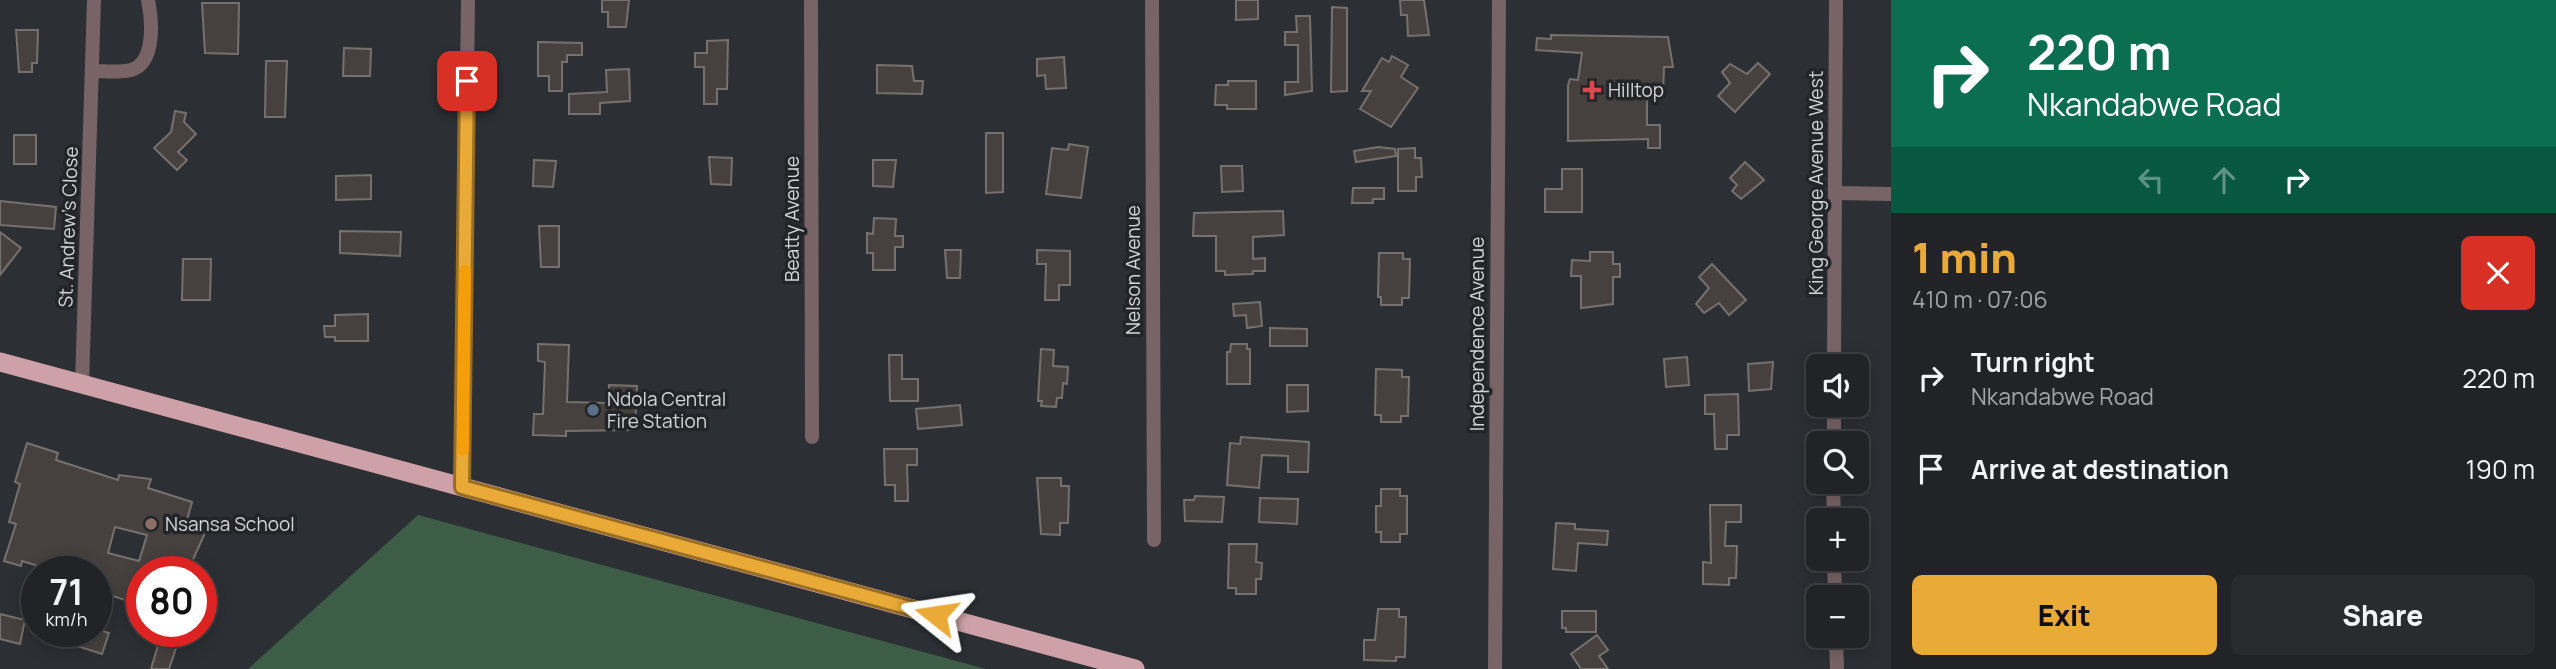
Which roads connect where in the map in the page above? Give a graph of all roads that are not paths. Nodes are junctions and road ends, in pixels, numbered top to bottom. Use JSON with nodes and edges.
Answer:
{"nodes":[{"id":1,"x":94,"y":0,"type":"edge"},
{"id":2,"x":148,"y":0,"type":"edge"},
{"id":3,"x":468,"y":0,"type":"edge"},
{"id":4,"x":811,"y":0,"type":"edge"},
{"id":5,"x":1152,"y":0,"type":"edge"},
{"id":6,"x":1499,"y":0,"type":"edge"},
{"id":7,"x":1836,"y":0,"type":"edge"},
{"id":8,"x":92,"y":71,"type":"junction"},
{"id":9,"x":1836,"y":193,"type":"junction"},
{"id":10,"x":1891,"y":194,"type":"edge"},
{"id":11,"x":1835,"y":354,"type":"edge"},
{"id":12,"x":0,"y":362,"type":"edge"},
{"id":13,"x":82,"y":384,"type":"junction"},
{"id":14,"x":812,"y":437,"type":"dead end"},
{"id":15,"x":462,"y":487,"type":"junction"},
{"id":16,"x":1154,"y":540,"type":"dead end"},
{"id":17,"x":1836,"y":648,"type":"edge"},
{"id":18,"x":1135,"y":669,"type":"edge"},
{"id":19,"x":1495,"y":669,"type":"edge"},
{"id":20,"x":1837,"y":669,"type":"edge"}],
"edges":[{"from":1,"to":8,"type":"street","name":"St. Andrew's Close"},
{"from":2,"to":8,"type":"street"},
{"from":3,"to":15,"type":"street"},
{"from":4,"to":14,"type":"street","name":"Beatty Avenue"},
{"from":5,"to":16,"type":"street","name":"Nelson Avenue"},
{"from":6,"to":19,"type":"street","name":"Independence Avenue"},
{"from":7,"to":9,"type":"street","name":"King George Avenue West"},
{"from":8,"to":13,"type":"street","name":"St. Andrew's Close"},
{"from":9,"to":10,"type":"street"},
{"from":9,"to":11,"type":"street","name":"King George Avenue West"},
{"from":12,"to":13,"type":"highway"},
{"from":13,"to":15,"type":"highway"},
{"from":15,"to":18,"type":"highway"},
{"from":17,"to":20,"type":"street"}]}
